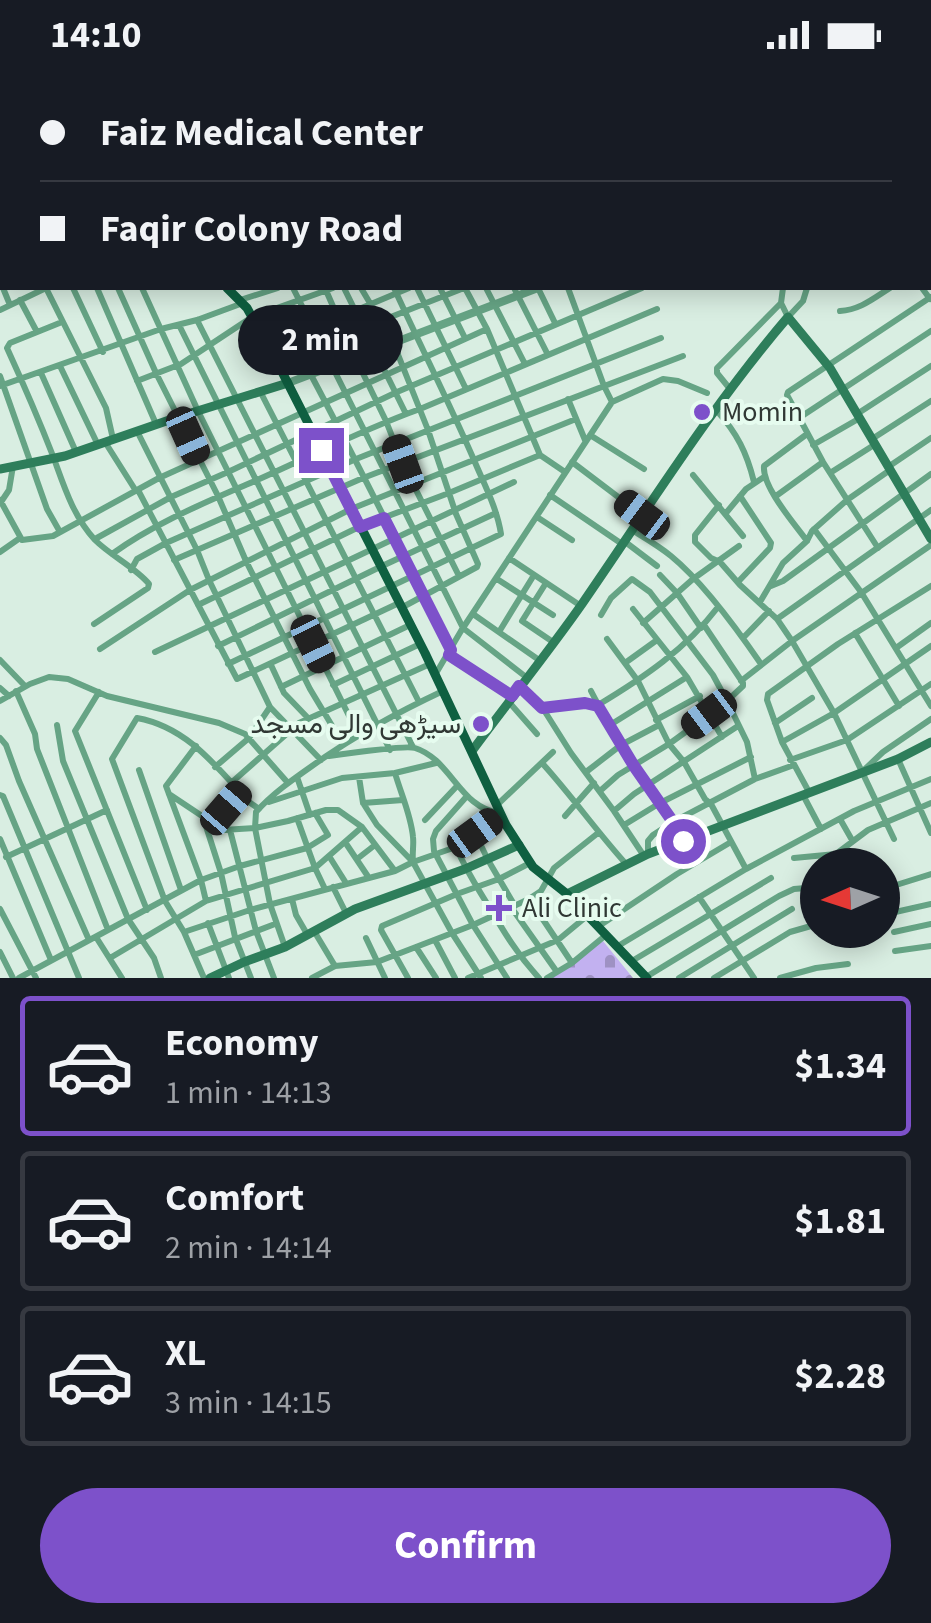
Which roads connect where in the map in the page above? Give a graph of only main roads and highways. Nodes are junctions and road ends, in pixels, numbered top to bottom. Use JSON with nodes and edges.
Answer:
{"nodes":[{"id":1,"x":229,"y":290,"type":"edge"},
{"id":2,"x":288,"y":383,"type":"junction"},
{"id":3,"x":0,"y":470,"type":"edge"},
{"id":4,"x":931,"y":542,"type":"edge"},
{"id":5,"x":931,"y":742,"type":"edge"},
{"id":6,"x":472,"y":751,"type":"junction"},
{"id":7,"x":519,"y":846,"type":"junction"},
{"id":8,"x":567,"y":894,"type":"junction"},
{"id":9,"x":227,"y":974,"type":"edge"},
{"id":10,"x":647,"y":977,"type":"edge"},
{"id":11,"x":207,"y":978,"type":"edge"}],
"edges":[{"from":1,"to":2,"type":"main road"},
{"from":2,"to":3,"type":"main road"},
{"from":2,"to":6,"type":"main road"},
{"from":4,"to":6,"type":"main road"},
{"from":5,"to":8,"type":"main road"},
{"from":6,"to":7,"type":"main road"},
{"from":7,"to":8,"type":"main road"},
{"from":7,"to":9,"type":"main road"},
{"from":8,"to":10,"type":"main road"},
{"from":9,"to":11,"type":"main road"}]}
